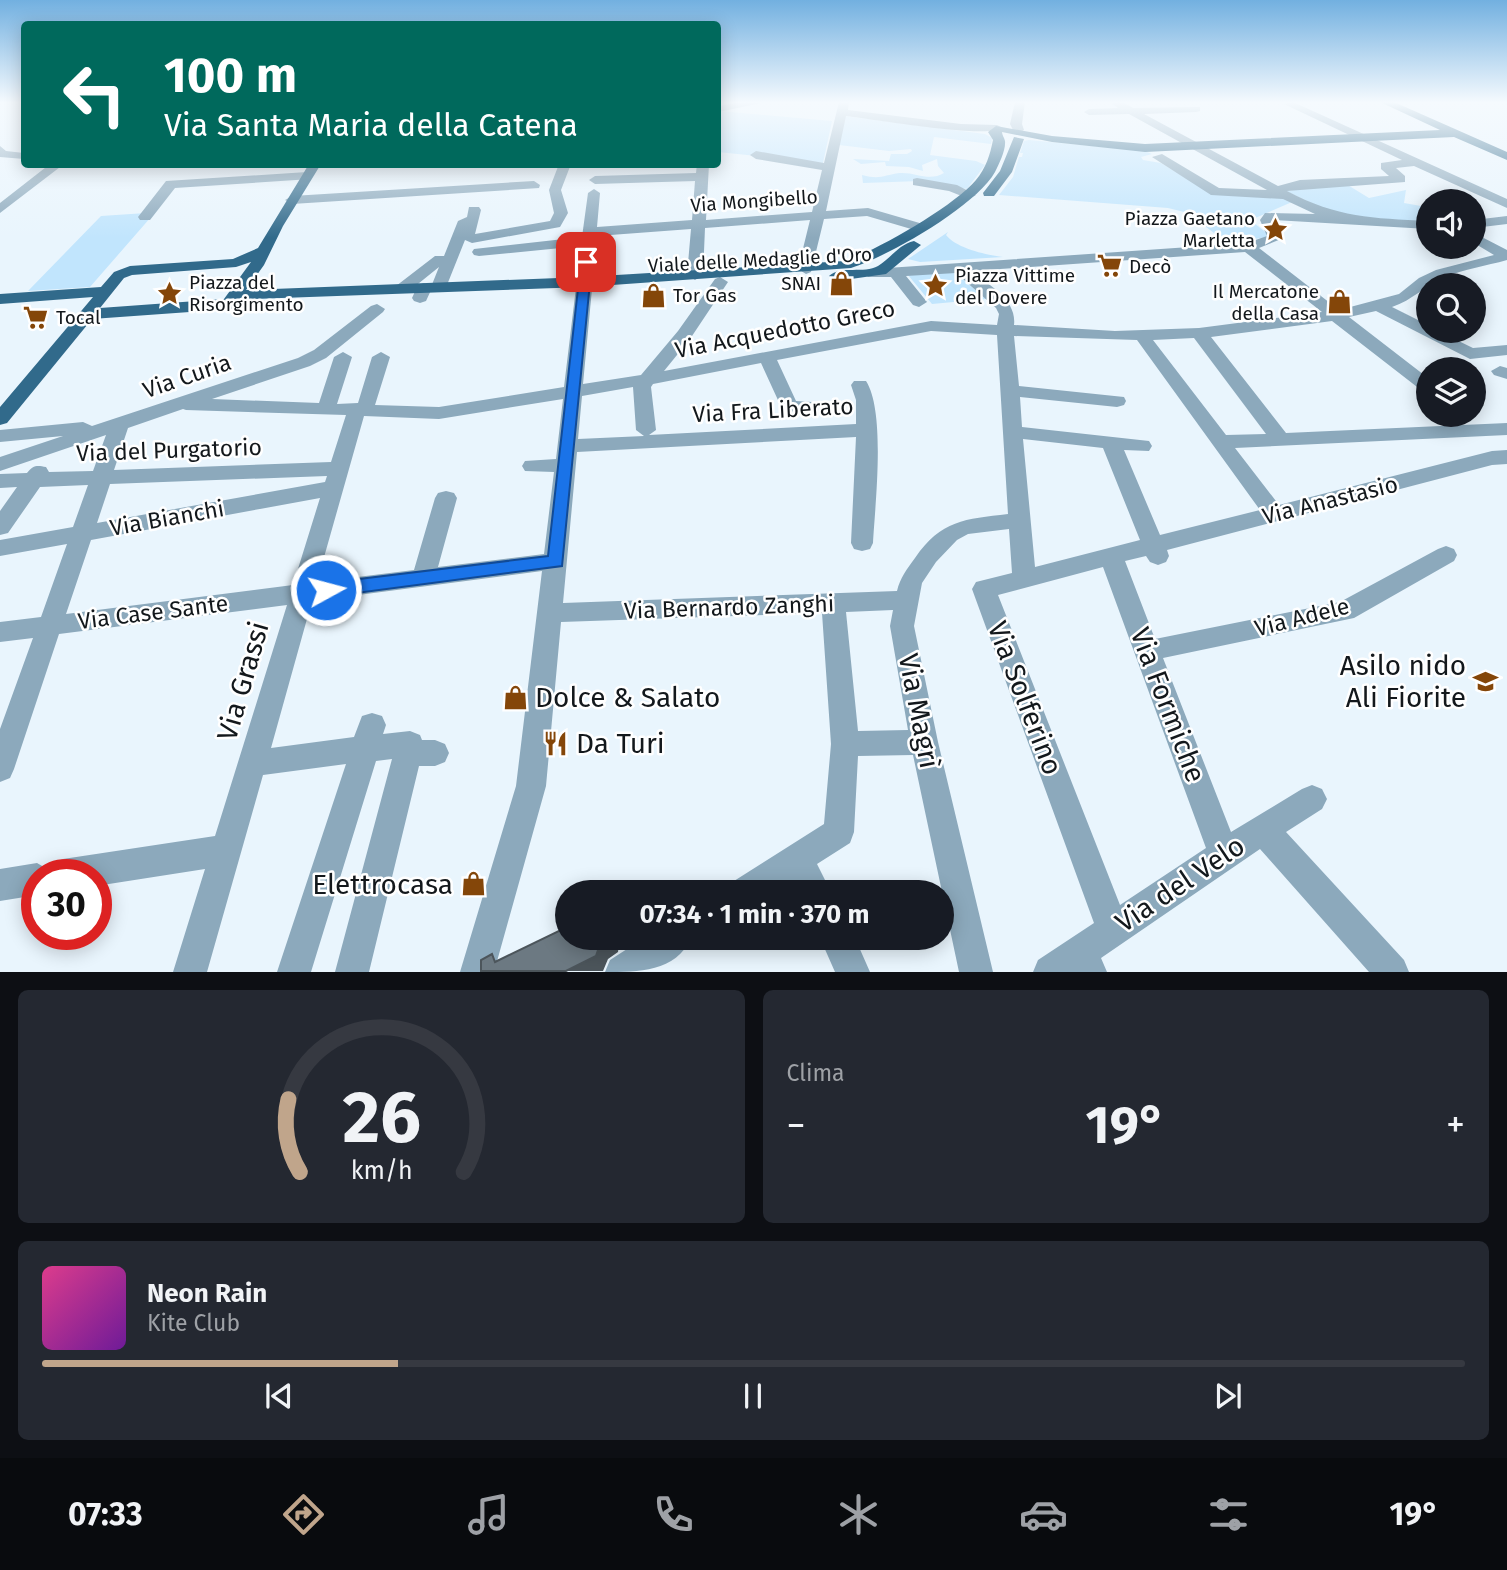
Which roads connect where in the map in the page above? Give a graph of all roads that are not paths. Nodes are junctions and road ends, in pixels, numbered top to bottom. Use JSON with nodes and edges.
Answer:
{"nodes":[{"id":1,"x":833,"y":147,"type":"edge"},
{"id":2,"x":996,"y":147,"type":"edge"},
{"id":3,"x":1013,"y":147,"type":"edge"},
{"id":4,"x":1198,"y":147,"type":"edge"},
{"id":5,"x":1385,"y":147,"type":"edge"},
{"id":6,"x":1,"y":155,"type":"edge"},
{"id":7,"x":756,"y":155,"type":"dead end"},
{"id":8,"x":21,"y":157,"type":"edge"},
{"id":9,"x":1158,"y":157,"type":"dead end"},
{"id":10,"x":1418,"y":162,"type":"junction"},
{"id":11,"x":828,"y":167,"type":"junction"},
{"id":12,"x":53,"y":168,"type":"edge"},
{"id":13,"x":563,"y":168,"type":"edge"},
{"id":14,"x":311,"y":170,"type":"edge"},
{"id":15,"x":703,"y":171,"type":"edge"},
{"id":16,"x":917,"y":182,"type":"dead end"},
{"id":17,"x":534,"y":185,"type":"dead end"},
{"id":18,"x":475,"y":189,"type":"junction"},
{"id":19,"x":969,"y":195,"type":"junction"},
{"id":20,"x":1284,"y":195,"type":"junction"},
{"id":21,"x":292,"y":200,"type":"junction"},
{"id":22,"x":1507,"y":204,"type":"edge"},
{"id":23,"x":0,"y":209,"type":"edge"},
{"id":24,"x":474,"y":210,"type":"junction"},
{"id":25,"x":1310,"y":213,"type":"junction"},
{"id":26,"x":817,"y":215,"type":"junction"},
{"id":27,"x":1270,"y":216,"type":"junction"},
{"id":28,"x":145,"y":217,"type":"dead end"},
{"id":29,"x":1507,"y":220,"type":"edge"},
{"id":30,"x":1486,"y":223,"type":"edge"},
{"id":31,"x":699,"y":224,"type":"junction"},
{"id":32,"x":1416,"y":224,"type":"edge"},
{"id":33,"x":918,"y":227,"type":"junction"},
{"id":34,"x":589,"y":237,"type":"junction"},
{"id":35,"x":1486,"y":244,"type":"edge"},
{"id":36,"x":1248,"y":247,"type":"junction"},
{"id":37,"x":263,"y":251,"type":"junction"},
{"id":38,"x":462,"y":251,"type":"dead end"},
{"id":39,"x":809,"y":251,"type":"junction"},
{"id":40,"x":903,"y":252,"type":"junction"},
{"id":41,"x":871,"y":256,"type":"junction"},
{"id":42,"x":1507,"y":256,"type":"edge"},
{"id":43,"x":440,"y":259,"type":"dead end"},
{"id":44,"x":236,"y":263,"type":"junction"},
{"id":45,"x":952,"y":267,"type":"junction"},
{"id":46,"x":806,"y":268,"type":"junction"},
{"id":47,"x":251,"y":270,"type":"junction"},
{"id":48,"x":766,"y":271,"type":"junction"},
{"id":49,"x":896,"y":273,"type":"junction"},
{"id":50,"x":873,"y":274,"type":"junction"},
{"id":51,"x":695,"y":275,"type":"junction"},
{"id":52,"x":720,"y":282,"type":"junction"},
{"id":53,"x":584,"y":287,"type":"junction"},
{"id":54,"x":402,"y":289,"type":"junction"},
{"id":55,"x":428,"y":291,"type":"junction"},
{"id":56,"x":241,"y":299,"type":"junction"},
{"id":57,"x":919,"y":302,"type":"dead end"},
{"id":58,"x":3,"y":303,"type":"edge"},
{"id":59,"x":89,"y":304,"type":"junction"},
{"id":60,"x":1378,"y":306,"type":"junction"},
{"id":61,"x":377,"y":309,"type":"dead end"},
{"id":62,"x":1337,"y":315,"type":"junction"},
{"id":63,"x":1005,"y":328,"type":"junction"},
{"id":64,"x":1199,"y":333,"type":"junction"},
{"id":65,"x":1142,"y":337,"type":"junction"},
{"id":66,"x":1507,"y":349,"type":"edge"},
{"id":67,"x":381,"y":357,"type":"dead end"},
{"id":68,"x":767,"y":357,"type":"junction"},
{"id":69,"x":343,"y":358,"type":"dead end"},
{"id":70,"x":1416,"y":377,"type":"edge"},
{"id":71,"x":645,"y":380,"type":"junction"},
{"id":72,"x":373,"y":383,"type":"junction"},
{"id":73,"x":334,"y":384,"type":"junction"},
{"id":74,"x":860,"y":384,"type":"dead end"},
{"id":75,"x":1010,"y":391,"type":"junction"},
{"id":76,"x":573,"y":393,"type":"junction"},
{"id":77,"x":1117,"y":401,"type":"dead end"},
{"id":78,"x":186,"y":404,"type":"junction"},
{"id":79,"x":362,"y":406,"type":"junction"},
{"id":80,"x":805,"y":406,"type":"dead end"},
{"id":81,"x":327,"y":409,"type":"junction"},
{"id":82,"x":0,"y":419,"type":"edge"},
{"id":83,"x":1486,"y":423,"type":"edge"},
{"id":84,"x":120,"y":424,"type":"junction"},
{"id":85,"x":646,"y":429,"type":"dead end"},
{"id":86,"x":866,"y":430,"type":"junction"},
{"id":87,"x":1458,"y":430,"type":"junction"},
{"id":88,"x":1013,"y":432,"type":"junction"},
{"id":89,"x":1502,"y":433,"type":"edge"},
{"id":90,"x":0,"y":436,"type":"edge"},
{"id":91,"x":1281,"y":440,"type":"junction"},
{"id":92,"x":1110,"y":442,"type":"junction"},
{"id":93,"x":1221,"y":442,"type":"junction"},
{"id":94,"x":58,"y":445,"type":"junction"},
{"id":95,"x":1142,"y":446,"type":"dead end"},
{"id":96,"x":568,"y":455,"type":"junction"},
{"id":97,"x":1500,"y":457,"type":"edge"},
{"id":98,"x":0,"y":464,"type":"edge"},
{"id":99,"x":532,"y":466,"type":"dead end"},
{"id":100,"x":103,"y":477,"type":"junction"},
{"id":101,"x":336,"y":478,"type":"junction"},
{"id":102,"x":33,"y":480,"type":"junction"},
{"id":103,"x":0,"y":481,"type":"edge"},
{"id":104,"x":446,"y":498,"type":"dead end"},
{"id":105,"x":1274,"y":514,"type":"junction"},
{"id":106,"x":1020,"y":520,"type":"junction"},
{"id":107,"x":0,"y":527,"type":"edge"},
{"id":108,"x":84,"y":533,"type":"junction"},
{"id":109,"x":862,"y":543,"type":"dead end"},
{"id":110,"x":0,"y":548,"type":"edge"},
{"id":111,"x":1156,"y":552,"type":"junction"},
{"id":112,"x":1446,"y":555,"type":"dead end"},
{"id":113,"x":1111,"y":556,"type":"junction"},
{"id":114,"x":556,"y":561,"type":"junction"},
{"id":115,"x":1024,"y":577,"type":"junction"},
{"id":116,"x":423,"y":578,"type":"junction"},
{"id":117,"x":302,"y":593,"type":"junction"},
{"id":118,"x":908,"y":600,"type":"junction"},
{"id":119,"x":834,"y":603,"type":"junction"},
{"id":120,"x":550,"y":613,"type":"junction"},
{"id":121,"x":51,"y":625,"type":"junction"},
{"id":122,"x":0,"y":632,"type":"edge"},
{"id":123,"x":1147,"y":651,"type":"junction"},
{"id":124,"x":369,"y":737,"type":"junction"},
{"id":125,"x":924,"y":742,"type":"junction"},
{"id":126,"x":845,"y":744,"type":"junction"},
{"id":127,"x":264,"y":762,"type":"dead end"},
{"id":128,"x":0,"y":769,"type":"edge"},
{"id":129,"x":1312,"y":799,"type":"dead end"},
{"id":130,"x":1263,"y":829,"type":"junction"},
{"id":131,"x":226,"y":850,"type":"junction"},
{"id":132,"x":1224,"y":853,"type":"junction"},
{"id":133,"x":798,"y":859,"type":"junction"},
{"id":134,"x":112,"y":868,"type":"edge"},
{"id":135,"x":764,"y":880,"type":"edge"},
{"id":136,"x":809,"y":880,"type":"edge"},
{"id":137,"x":21,"y":882,"type":"edge"},
{"id":138,"x":0,"y":885,"type":"edge"},
{"id":139,"x":1112,"y":930,"type":"junction"},
{"id":140,"x":655,"y":950,"type":"edge"},
{"id":141,"x":843,"y":950,"type":"edge"},
{"id":142,"x":1084,"y":962,"type":"edge"},
{"id":143,"x":190,"y":971,"type":"edge"},
{"id":144,"x":295,"y":971,"type":"edge"},
{"id":145,"x":352,"y":971,"type":"edge"},
{"id":146,"x":477,"y":971,"type":"edge"},
{"id":147,"x":622,"y":971,"type":"edge"},
{"id":148,"x":853,"y":971,"type":"edge"},
{"id":149,"x":976,"y":971,"type":"edge"},
{"id":150,"x":1050,"y":971,"type":"edge"},
{"id":151,"x":1392,"y":971,"type":"edge"}],
"edges":[{"from":1,"to":11,"type":"street"},
{"from":2,"to":19,"type":"main road","name":"Viale delle Medaglie d'Oro"},
{"from":3,"to":40,"type":"main road"},
{"from":4,"to":20,"type":"street"},
{"from":5,"to":10,"type":"street"},
{"from":6,"to":8,"type":"street"},
{"from":7,"to":11,"type":"street"},
{"from":9,"to":20,"type":"street"},
{"from":10,"to":20,"type":"street"},
{"from":10,"to":22,"type":"street"},
{"from":11,"to":26,"type":"street"},
{"from":12,"to":23,"type":"street"},
{"from":13,"to":24,"type":"street"},
{"from":14,"to":21,"type":"main road"},
{"from":14,"to":28,"type":"street"},
{"from":15,"to":31,"type":"street"},
{"from":15,"to":34,"type":"street"},
{"from":16,"to":19,"type":"street"},
{"from":17,"to":18,"type":"street"},
{"from":18,"to":21,"type":"street"},
{"from":18,"to":24,"type":"street"},
{"from":19,"to":33,"type":"main road","name":"Viale delle Medaglie d'Oro"},
{"from":20,"to":25,"type":"street"},
{"from":20,"to":27,"type":"street"},
{"from":21,"to":37,"type":"main road"},
{"from":24,"to":55,"type":"street"},
{"from":25,"to":27,"type":"street"},
{"from":25,"to":32,"type":"street"},
{"from":26,"to":31,"type":"street","name":"Via Mongibello"},
{"from":26,"to":33,"type":"street","name":"Via Mongibello"},
{"from":26,"to":39,"type":"street"},
{"from":27,"to":36,"type":"street","name":"Viale delle Medaglie d'Oro"},
{"from":29,"to":30,"type":"street"},
{"from":31,"to":34,"type":"street","name":"Via Mongibello"},
{"from":31,"to":51,"type":"street"},
{"from":33,"to":41,"type":"main road","name":"Viale delle Medaglie d'Oro"},
{"from":34,"to":38,"type":"street","name":"Via Mongibello"},
{"from":34,"to":53,"type":"street"},
{"from":35,"to":42,"type":"street"},
{"from":36,"to":45,"type":"street","name":"Viale delle Medaglie d'Oro"},
{"from":36,"to":62,"type":"street"},
{"from":37,"to":44,"type":"main road"},
{"from":37,"to":47,"type":"main road"},
{"from":39,"to":46,"type":"street"},
{"from":39,"to":48,"type":"street"},
{"from":40,"to":45,"type":"street"},
{"from":40,"to":50,"type":"main road"},
{"from":41,"to":46,"type":"main road","name":"Viale delle Medaglie d'Oro"},
{"from":41,"to":50,"type":"main road"},
{"from":42,"to":60,"type":"street","name":"Via Acquedotto Greco"},
{"from":43,"to":54,"type":"street"},
{"from":44,"to":47,"type":"main road"},
{"from":44,"to":59,"type":"main road"},
{"from":45,"to":49,"type":"street","name":"Viale delle Medaglie d'Oro"},
{"from":45,"to":63,"type":"street"},
{"from":46,"to":48,"type":"main road","name":"Viale delle Medaglie d'Oro"},
{"from":47,"to":56,"type":"main road"},
{"from":48,"to":51,"type":"main road","name":"Viale delle Medaglie d'Oro"},
{"from":49,"to":50,"type":"street","name":"Viale delle Medaglie d'Oro"},
{"from":49,"to":57,"type":"street"},
{"from":50,"to":52,"type":"main road","name":"Viale delle Medaglie d'Oro"},
{"from":51,"to":53,"type":"main road","name":"Viale delle Medaglie d'Oro"},
{"from":52,"to":53,"type":"main road","name":"Viale delle Medaglie d'Oro"},
{"from":52,"to":71,"type":"street"},
{"from":53,"to":55,"type":"main road","name":"Viale delle Medaglie d'Oro"},
{"from":53,"to":76,"type":"street"},
{"from":54,"to":55,"type":"main road","name":"Viale delle Medaglie d'Oro"},
{"from":54,"to":56,"type":"main road","name":"Viale delle Medaglie d'Oro"},
{"from":55,"to":56,"type":"main road","name":"Viale delle Medaglie d'Oro"},
{"from":56,"to":59,"type":"main road"},
{"from":58,"to":59,"type":"main road"},
{"from":59,"to":82,"type":"main road"},
{"from":60,"to":62,"type":"street","name":"Via Acquedotto Greco"},
{"from":60,"to":66,"type":"street"},
{"from":61,"to":78,"type":"street","name":"Via Curia"},
{"from":62,"to":64,"type":"street","name":"Via Acquedotto Greco"},
{"from":62,"to":70,"type":"street"},
{"from":63,"to":65,"type":"street","name":"Via Acquedotto Greco"},
{"from":63,"to":68,"type":"street","name":"Via Acquedotto Greco"},
{"from":63,"to":75,"type":"street"},
{"from":64,"to":65,"type":"street","name":"Via Acquedotto Greco"},
{"from":64,"to":91,"type":"street"},
{"from":65,"to":93,"type":"street"},
{"from":67,"to":72,"type":"street","name":"Via Grassi"},
{"from":68,"to":71,"type":"street","name":"Via Acquedotto Greco"},
{"from":68,"to":80,"type":"street"},
{"from":69,"to":73,"type":"street"},
{"from":71,"to":76,"type":"street","name":"Via Acquedotto Greco"},
{"from":71,"to":85,"type":"street"},
{"from":72,"to":73,"type":"street"},
{"from":72,"to":79,"type":"street","name":"Via Grassi"},
{"from":73,"to":81,"type":"street"},
{"from":74,"to":86,"type":"street"},
{"from":75,"to":77,"type":"street"},
{"from":75,"to":88,"type":"street"},
{"from":76,"to":79,"type":"street","name":"Via Acquedotto Greco"},
{"from":76,"to":96,"type":"street"},
{"from":78,"to":81,"type":"street","name":"Via Acquedotto Greco"},
{"from":78,"to":84,"type":"street","name":"Via Curia"},
{"from":79,"to":81,"type":"street","name":"Via Acquedotto Greco"},
{"from":79,"to":101,"type":"street","name":"Via Grassi"},
{"from":83,"to":89,"type":"street"},
{"from":84,"to":90,"type":"street"},
{"from":84,"to":94,"type":"street","name":"Via Curia"},
{"from":84,"to":100,"type":"street"},
{"from":86,"to":96,"type":"street","name":"Via Fra Liberato"},
{"from":86,"to":109,"type":"street","name":"Via Fra Liberato"},
{"from":87,"to":89,"type":"street"},
{"from":87,"to":91,"type":"street"},
{"from":87,"to":97,"type":"street"},
{"from":88,"to":92,"type":"street"},
{"from":88,"to":106,"type":"street"},
{"from":91,"to":93,"type":"street"},
{"from":92,"to":95,"type":"street"},
{"from":92,"to":111,"type":"street"},
{"from":93,"to":105,"type":"street"},
{"from":94,"to":98,"type":"street","name":"Via Curia"},
{"from":94,"to":102,"type":"street"},
{"from":96,"to":99,"type":"street","name":"Via Fra Liberato"},
{"from":96,"to":114,"type":"street"},
{"from":97,"to":105,"type":"street","name":"Via Anastasio"},
{"from":100,"to":101,"type":"street","name":"Via del Purgatorio"},
{"from":100,"to":102,"type":"street","name":"Via del Purgatorio"},
{"from":100,"to":108,"type":"street"},
{"from":101,"to":108,"type":"street","name":"Via Bianchi"},
{"from":101,"to":117,"type":"street","name":"Via Grassi"},
{"from":102,"to":103,"type":"street","name":"Via del Purgatorio"},
{"from":102,"to":107,"type":"street"},
{"from":104,"to":116,"type":"street"},
{"from":105,"to":111,"type":"street","name":"Via Anastasio"},
{"from":106,"to":115,"type":"street"},
{"from":106,"to":118,"type":"street","name":"Via Magrì"},
{"from":108,"to":110,"type":"street","name":"Via Bianchi"},
{"from":108,"to":121,"type":"street"},
{"from":111,"to":113,"type":"street","name":"Via Anastasio"},
{"from":112,"to":123,"type":"street","name":"Via Adele"},
{"from":113,"to":115,"type":"street","name":"Via Solferino"},
{"from":113,"to":123,"type":"street","name":"Via Formiche"},
{"from":114,"to":116,"type":"street","name":"Via Case Sante"},
{"from":114,"to":120,"type":"street"},
{"from":115,"to":139,"type":"street","name":"Via Solferino"},
{"from":116,"to":117,"type":"street","name":"Via Case Sante"},
{"from":117,"to":121,"type":"street","name":"Via Case Sante"},
{"from":117,"to":131,"type":"street","name":"Via Grassi"},
{"from":118,"to":119,"type":"street","name":"Via Bernardo Zanghi"},
{"from":118,"to":125,"type":"street","name":"Via Magrì"},
{"from":119,"to":120,"type":"street","name":"Via Bernardo Zanghi"},
{"from":119,"to":126,"type":"street"},
{"from":120,"to":146,"type":"street"},
{"from":121,"to":122,"type":"street","name":"Via Case Sante"},
{"from":121,"to":128,"type":"street"},
{"from":123,"to":132,"type":"street","name":"Via Formiche"},
{"from":124,"to":127,"type":"street"},
{"from":124,"to":144,"type":"street"},
{"from":124,"to":145,"type":"street"},
{"from":125,"to":126,"type":"street"},
{"from":125,"to":149,"type":"street","name":"Via Magrì"},
{"from":126,"to":133,"type":"street"},
{"from":129,"to":130,"type":"street","name":"Via del Velo"},
{"from":130,"to":132,"type":"street","name":"Via del Velo"},
{"from":130,"to":151,"type":"street"},
{"from":131,"to":134,"type":"street"},
{"from":131,"to":143,"type":"street","name":"Via Grassi"},
{"from":132,"to":139,"type":"street","name":"Via del Velo"},
{"from":133,"to":135,"type":"street"},
{"from":133,"to":136,"type":"street"},
{"from":137,"to":138,"type":"street"},
{"from":139,"to":142,"type":"street","name":"Via del Velo"},
{"from":140,"to":147,"type":"street"},
{"from":141,"to":148,"type":"street"},
{"from":142,"to":150,"type":"street","name":"Via del Velo"}]}
